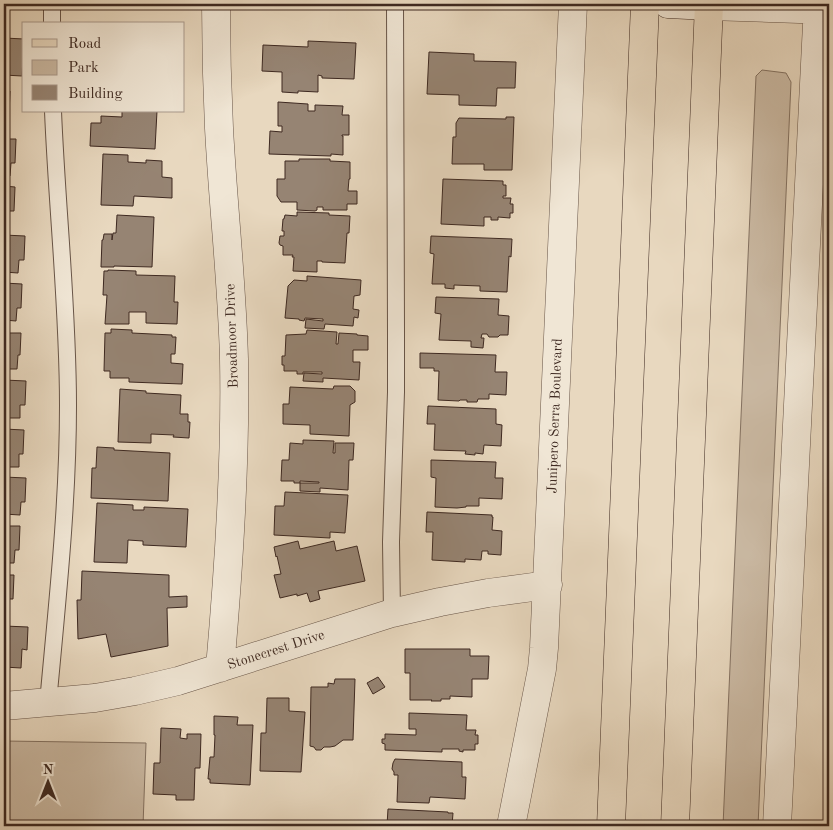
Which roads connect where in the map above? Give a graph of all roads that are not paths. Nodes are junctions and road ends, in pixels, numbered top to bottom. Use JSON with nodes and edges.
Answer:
{"nodes":[{"id":1,"x":52,"y":4,"type":"edge"},
{"id":2,"x":216,"y":4,"type":"edge"},
{"id":3,"x":395,"y":4,"type":"edge"},
{"id":4,"x":573,"y":4,"type":"edge"},
{"id":5,"x":645,"y":4,"type":"edge"},
{"id":6,"x":668,"y":4,"type":"edge"},
{"id":7,"x":709,"y":5,"type":"edge"},
{"id":8,"x":822,"y":7,"type":"edge"},
{"id":9,"x":52,"y":22,"type":"edge"},
{"id":10,"x":53,"y":112,"type":"edge"},
{"id":11,"x":548,"y":585,"type":"junction"},
{"id":12,"x":392,"y":613,"type":"junction"},
{"id":13,"x":220,"y":668,"type":"junction"},
{"id":14,"x":48,"y":703,"type":"junction"},
{"id":15,"x":4,"y":706,"type":"edge"},
{"id":16,"x":511,"y":826,"type":"edge"},
{"id":17,"x":611,"y":826,"type":"edge"},
{"id":18,"x":674,"y":826,"type":"edge"},
{"id":19,"x":777,"y":826,"type":"edge"}],
"edges":[{"from":1,"to":9,"type":"lane"},
{"from":2,"to":13,"type":"street","name":"Broadmoor Drive"},
{"from":3,"to":12,"type":"lane"},
{"from":4,"to":11,"type":"street","name":"Junipero Serra Boulevard"},
{"from":5,"to":17,"type":"main road"},
{"from":6,"to":7,"type":"street"},
{"from":7,"to":8,"type":"street"},
{"from":7,"to":18,"type":"main road"},
{"from":8,"to":19,"type":"street"},
{"from":10,"to":14,"type":"lane"},
{"from":11,"to":12,"type":"street","name":"Stonecrest Drive"},
{"from":11,"to":16,"type":"street","name":"Junipero Serra Boulevard"},
{"from":12,"to":13,"type":"street","name":"Stonecrest Drive"},
{"from":13,"to":14,"type":"street","name":"Stonecrest Drive"},
{"from":14,"to":15,"type":"street","name":"Stonecrest Drive"}]}
